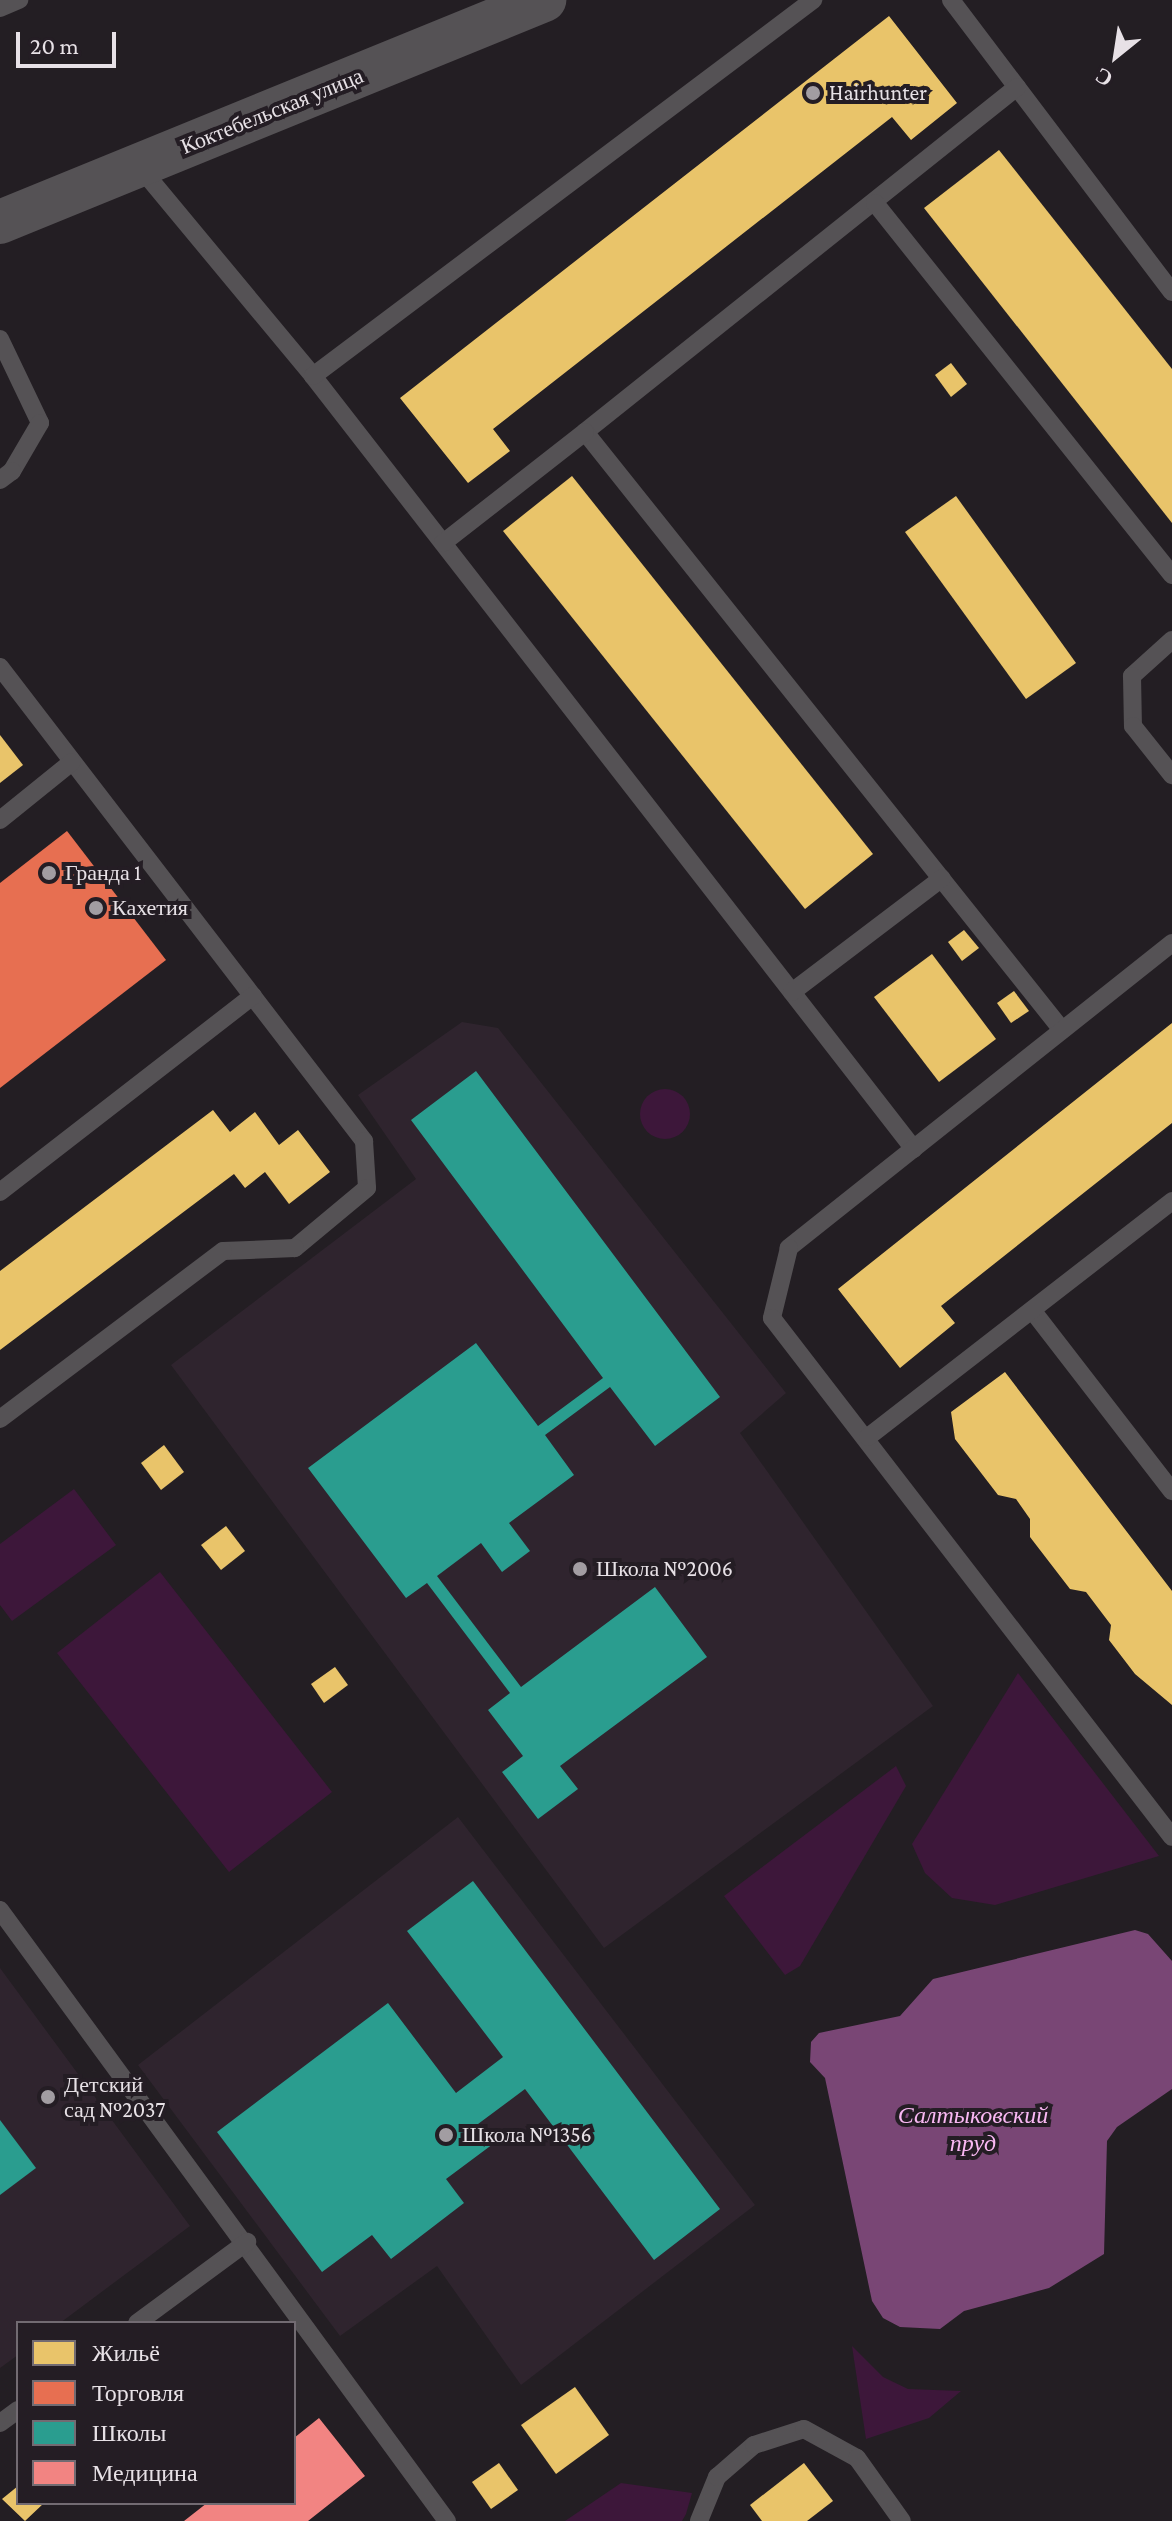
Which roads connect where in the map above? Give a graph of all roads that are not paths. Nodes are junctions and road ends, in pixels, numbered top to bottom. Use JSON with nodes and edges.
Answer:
{"nodes":[{"id":1,"x":19,"y":0,"type":"edge"},
{"id":2,"x":544,"y":0,"type":"edge"},
{"id":3,"x":813,"y":0,"type":"edge"},
{"id":4,"x":951,"y":0,"type":"edge"},
{"id":5,"x":0,"y":8,"type":"edge"},
{"id":6,"x":1017,"y":87,"type":"junction"},
{"id":7,"x":138,"y":165,"type":"junction"},
{"id":8,"x":875,"y":203,"type":"junction"},
{"id":9,"x":0,"y":222,"type":"edge"},
{"id":10,"x":1172,"y":292,"type":"edge"},
{"id":11,"x":0,"y":339,"type":"edge"},
{"id":12,"x":313,"y":376,"type":"junction"},
{"id":13,"x":585,"y":432,"type":"junction"},
{"id":14,"x":0,"y":480,"type":"edge"},
{"id":15,"x":443,"y":543,"type":"junction"},
{"id":16,"x":1172,"y":575,"type":"edge"},
{"id":17,"x":1172,"y":640,"type":"edge"},
{"id":18,"x":0,"y":667,"type":"edge"},
{"id":19,"x":72,"y":762,"type":"junction"},
{"id":20,"x":1172,"y":775,"type":"edge"},
{"id":21,"x":0,"y":820,"type":"edge"},
{"id":22,"x":942,"y":878,"type":"junction"},
{"id":23,"x":1172,"y":943,"type":"edge"},
{"id":24,"x":792,"y":992,"type":"junction"},
{"id":25,"x":253,"y":996,"type":"junction"},
{"id":26,"x":1062,"y":1030,"type":"junction"},
{"id":27,"x":914,"y":1149,"type":"junction"},
{"id":28,"x":0,"y":1192,"type":"edge"},
{"id":29,"x":1172,"y":1201,"type":"edge"},
{"id":30,"x":1032,"y":1310,"type":"junction"},
{"id":31,"x":0,"y":1419,"type":"edge"},
{"id":32,"x":868,"y":1437,"type":"junction"},
{"id":33,"x":1172,"y":1491,"type":"edge"},
{"id":34,"x":1172,"y":1837,"type":"edge"},
{"id":35,"x":0,"y":1910,"type":"edge"},
{"id":36,"x":247,"y":2242,"type":"junction"},
{"id":37,"x":140,"y":2321,"type":"edge"},
{"id":38,"x":447,"y":2521,"type":"edge"},
{"id":39,"x":699,"y":2521,"type":"edge"},
{"id":40,"x":902,"y":2521,"type":"edge"}],
"edges":[{"from":1,"to":5,"type":"lane"},
{"from":2,"to":7,"type":"street","name":"Коктебельская улица"},
{"from":3,"to":12,"type":"lane"},
{"from":4,"to":6,"type":"lane"},
{"from":6,"to":8,"type":"lane"},
{"from":6,"to":10,"type":"lane"},
{"from":7,"to":9,"type":"street","name":"Коктебельская улица"},
{"from":7,"to":12,"type":"lane"},
{"from":8,"to":13,"type":"lane"},
{"from":8,"to":16,"type":"lane"},
{"from":11,"to":14,"type":"lane"},
{"from":12,"to":15,"type":"lane"},
{"from":13,"to":15,"type":"lane"},
{"from":13,"to":22,"type":"lane"},
{"from":15,"to":24,"type":"lane"},
{"from":17,"to":20,"type":"lane"},
{"from":18,"to":19,"type":"lane"},
{"from":19,"to":21,"type":"lane"},
{"from":19,"to":25,"type":"lane"},
{"from":22,"to":24,"type":"lane"},
{"from":22,"to":26,"type":"lane"},
{"from":23,"to":26,"type":"lane"},
{"from":24,"to":27,"type":"lane"},
{"from":25,"to":28,"type":"lane"},
{"from":25,"to":31,"type":"lane"},
{"from":26,"to":27,"type":"lane"},
{"from":27,"to":32,"type":"lane"},
{"from":29,"to":30,"type":"lane"},
{"from":30,"to":32,"type":"lane"},
{"from":30,"to":33,"type":"lane"},
{"from":32,"to":34,"type":"lane"},
{"from":35,"to":36,"type":"lane"},
{"from":36,"to":37,"type":"lane"},
{"from":36,"to":38,"type":"lane"},
{"from":39,"to":40,"type":"lane"}]}
